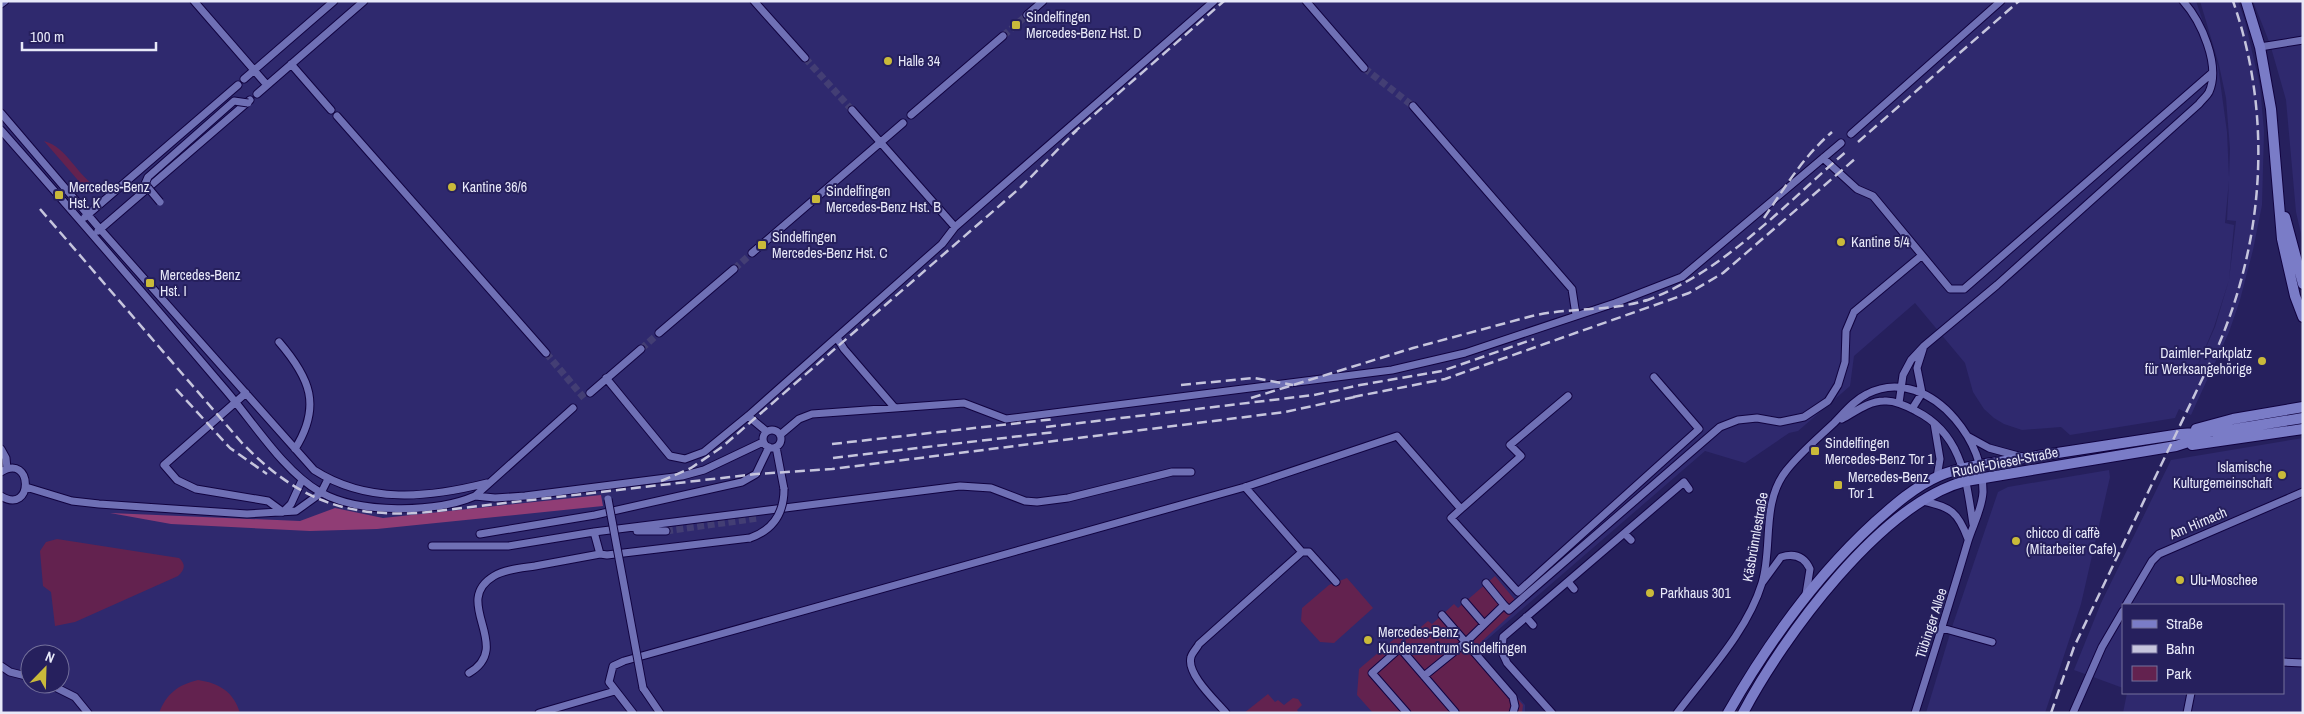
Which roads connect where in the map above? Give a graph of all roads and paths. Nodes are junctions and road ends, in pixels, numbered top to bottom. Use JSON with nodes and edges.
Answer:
{"nodes":[{"id":1,"x":5,"y":1,"type":"edge"},
{"id":2,"x":194,"y":1,"type":"edge"},
{"id":3,"x":334,"y":1,"type":"edge"},
{"id":4,"x":364,"y":1,"type":"edge"},
{"id":5,"x":754,"y":1,"type":"edge"},
{"id":6,"x":1043,"y":1,"type":"edge"},
{"id":7,"x":1214,"y":1,"type":"edge"},
{"id":8,"x":1306,"y":1,"type":"edge"},
{"id":9,"x":2001,"y":1,"type":"edge"},
{"id":10,"x":2183,"y":1,"type":"edge"},
{"id":11,"x":2246,"y":1,"type":"edge"},
{"id":12,"x":1,"y":4,"type":"edge"},
{"id":13,"x":1027,"y":15,"type":"tunnel mouth"},
{"id":14,"x":1003,"y":36,"type":"tunnel mouth"},
{"id":15,"x":2303,"y":40,"type":"edge"},
{"id":16,"x":2260,"y":47,"type":"junction"},
{"id":17,"x":805,"y":58,"type":"tunnel mouth"},
{"id":18,"x":291,"y":64,"type":"junction"},
{"id":19,"x":1364,"y":68,"type":"tunnel mouth"},
{"id":20,"x":254,"y":71,"type":"junction"},
{"id":21,"x":2213,"y":72,"type":"junction"},
{"id":22,"x":244,"y":79,"type":"dead end"},
{"id":23,"x":238,"y":85,"type":"dead end"},
{"id":24,"x":267,"y":86,"type":"junction"},
{"id":25,"x":257,"y":94,"type":"dead end"},
{"id":26,"x":1413,"y":106,"type":"tunnel mouth"},
{"id":27,"x":331,"y":110,"type":"dead end"},
{"id":28,"x":852,"y":110,"type":"tunnel mouth"},
{"id":29,"x":1,"y":113,"type":"edge"},
{"id":30,"x":912,"y":115,"type":"dead end"},
{"id":31,"x":337,"y":116,"type":"dead end"},
{"id":32,"x":903,"y":123,"type":"dead end"},
{"id":33,"x":1,"y":130,"type":"edge"},
{"id":34,"x":1851,"y":134,"type":"dead end"},
{"id":35,"x":880,"y":140,"type":"junction"},
{"id":36,"x":1841,"y":143,"type":"dead end"},
{"id":37,"x":1823,"y":158,"type":"junction"},
{"id":38,"x":2279,"y":201,"type":"junction"},
{"id":39,"x":160,"y":202,"type":"dead end"},
{"id":40,"x":88,"y":215,"type":"junction"},
{"id":41,"x":81,"y":220,"type":"junction"},
{"id":42,"x":955,"y":227,"type":"junction"},
{"id":43,"x":100,"y":229,"type":"junction"},
{"id":44,"x":94,"y":235,"type":"junction"},
{"id":45,"x":752,"y":253,"type":"tunnel mouth"},
{"id":46,"x":1921,"y":256,"type":"junction"},
{"id":47,"x":734,"y":269,"type":"tunnel mouth"},
{"id":48,"x":2303,"y":284,"type":"edge"},
{"id":49,"x":1576,"y":315,"type":"junction"},
{"id":50,"x":2303,"y":318,"type":"edge"},
{"id":51,"x":659,"y":333,"type":"tunnel mouth"},
{"id":52,"x":837,"y":338,"type":"junction"},
{"id":53,"x":279,"y":342,"type":"dead end"},
{"id":54,"x":1924,"y":346,"type":"junction"},
{"id":55,"x":641,"y":349,"type":"tunnel mouth"},
{"id":56,"x":546,"y":354,"type":"tunnel mouth"},
{"id":57,"x":1654,"y":377,"type":"dead end"},
{"id":58,"x":606,"y":378,"type":"junction"},
{"id":59,"x":1901,"y":386,"type":"junction"},
{"id":60,"x":246,"y":393,"type":"junction"},
{"id":61,"x":590,"y":393,"type":"dead end"},
{"id":62,"x":1922,"y":393,"type":"junction"},
{"id":63,"x":1568,"y":396,"type":"dead end"},
{"id":64,"x":236,"y":402,"type":"junction"},
{"id":65,"x":1899,"y":403,"type":"junction"},
{"id":66,"x":894,"y":407,"type":"junction"},
{"id":67,"x":2303,"y":407,"type":"edge"},
{"id":68,"x":573,"y":408,"type":"dead end"},
{"id":69,"x":1912,"y":409,"type":"junction"},
{"id":70,"x":748,"y":416,"type":"junction"},
{"id":71,"x":2303,"y":418,"type":"edge"},
{"id":72,"x":1934,"y":422,"type":"junction"},
{"id":73,"x":1834,"y":423,"type":"junction"},
{"id":74,"x":2303,"y":429,"type":"edge"},
{"id":75,"x":766,"y":431,"type":"junction"},
{"id":76,"x":2223,"y":431,"type":"junction"},
{"id":77,"x":2181,"y":434,"type":"junction"},
{"id":78,"x":780,"y":435,"type":"junction"},
{"id":79,"x":1969,"y":437,"type":"junction"},
{"id":80,"x":769,"y":445,"type":"junction"},
{"id":81,"x":2176,"y":446,"type":"junction"},
{"id":82,"x":1,"y":449,"type":"edge"},
{"id":83,"x":295,"y":449,"type":"junction"},
{"id":84,"x":2027,"y":458,"type":"junction"},
{"id":85,"x":1979,"y":465,"type":"junction"},
{"id":86,"x":1963,"y":468,"type":"junction"},
{"id":87,"x":4,"y":471,"type":"edge"},
{"id":88,"x":1191,"y":472,"type":"dead end"},
{"id":89,"x":1937,"y":477,"type":"junction"},
{"id":90,"x":1981,"y":478,"type":"junction"},
{"id":91,"x":328,"y":479,"type":"junction"},
{"id":92,"x":302,"y":480,"type":"junction"},
{"id":93,"x":1966,"y":481,"type":"junction"},
{"id":94,"x":488,"y":483,"type":"junction"},
{"id":95,"x":606,"y":486,"type":"junction"},
{"id":96,"x":26,"y":487,"type":"junction"},
{"id":97,"x":920,"y":487,"type":"dead end"},
{"id":98,"x":1245,"y":487,"type":"junction"},
{"id":99,"x":1689,"y":489,"type":"dead end"},
{"id":100,"x":2303,"y":492,"type":"edge"},
{"id":101,"x":321,"y":493,"type":"junction"},
{"id":102,"x":913,"y":494,"type":"junction"},
{"id":103,"x":1,"y":496,"type":"edge"},
{"id":104,"x":475,"y":496,"type":"junction"},
{"id":105,"x":1922,"y":500,"type":"junction"},
{"id":106,"x":1461,"y":509,"type":"junction"},
{"id":107,"x":283,"y":512,"type":"junction"},
{"id":108,"x":1974,"y":525,"type":"junction"},
{"id":109,"x":627,"y":529,"type":"junction"},
{"id":110,"x":666,"y":531,"type":"tunnel mouth"},
{"id":111,"x":594,"y":532,"type":"junction"},
{"id":112,"x":480,"y":534,"type":"dead end"},
{"id":113,"x":1625,"y":534,"type":"junction"},
{"id":114,"x":1631,"y":540,"type":"dead end"},
{"id":115,"x":1968,"y":540,"type":"junction"},
{"id":116,"x":432,"y":546,"type":"dead end"},
{"id":117,"x":1302,"y":552,"type":"junction"},
{"id":118,"x":600,"y":554,"type":"junction"},
{"id":119,"x":1336,"y":582,"type":"dead end"},
{"id":120,"x":1486,"y":583,"type":"dead end"},
{"id":121,"x":1569,"y":583,"type":"junction"},
{"id":122,"x":1762,"y":584,"type":"junction"},
{"id":123,"x":1574,"y":589,"type":"dead end"},
{"id":124,"x":1806,"y":596,"type":"junction"},
{"id":125,"x":1465,"y":602,"type":"dead end"},
{"id":126,"x":2127,"y":604,"type":"edge"},
{"id":127,"x":1504,"y":605,"type":"junction"},
{"id":128,"x":1442,"y":615,"type":"dead end"},
{"id":129,"x":1526,"y":617,"type":"junction"},
{"id":130,"x":2121,"y":620,"type":"edge"},
{"id":131,"x":1484,"y":624,"type":"junction"},
{"id":132,"x":1533,"y":625,"type":"dead end"},
{"id":133,"x":1942,"y":628,"type":"junction"},
{"id":134,"x":1466,"y":642,"type":"junction"},
{"id":135,"x":1992,"y":642,"type":"dead end"},
{"id":136,"x":2284,"y":662,"type":"edge"},
{"id":137,"x":2303,"y":663,"type":"edge"},
{"id":138,"x":1,"y":666,"type":"edge"},
{"id":139,"x":469,"y":673,"type":"dead end"},
{"id":140,"x":20,"y":674,"type":"edge"},
{"id":141,"x":1424,"y":676,"type":"junction"},
{"id":142,"x":615,"y":691,"type":"junction"},
{"id":143,"x":68,"y":694,"type":"edge"},
{"id":144,"x":2191,"y":694,"type":"edge"},
{"id":145,"x":88,"y":713,"type":"edge"},
{"id":146,"x":539,"y":713,"type":"edge"},
{"id":147,"x":633,"y":713,"type":"edge"},
{"id":148,"x":660,"y":713,"type":"edge"},
{"id":149,"x":1226,"y":713,"type":"edge"},
{"id":150,"x":1407,"y":713,"type":"edge"},
{"id":151,"x":1454,"y":713,"type":"edge"},
{"id":152,"x":1513,"y":713,"type":"edge"},
{"id":153,"x":1552,"y":713,"type":"edge"},
{"id":154,"x":1677,"y":713,"type":"edge"},
{"id":155,"x":1728,"y":713,"type":"edge"},
{"id":156,"x":1743,"y":713,"type":"edge"},
{"id":157,"x":1914,"y":713,"type":"edge"},
{"id":158,"x":2073,"y":713,"type":"edge"},
{"id":159,"x":2187,"y":713,"type":"edge"}],
"edges":[{"from":1,"to":12,"type":"street"},
{"from":2,"to":20,"type":"street"},
{"from":3,"to":20,"type":"street"},
{"from":4,"to":18,"type":"street"},
{"from":5,"to":17,"type":"street"},
{"from":6,"to":13,"type":"street"},
{"from":7,"to":42,"type":"street"},
{"from":8,"to":19,"type":"street"},
{"from":9,"to":34,"type":"street"},
{"from":10,"to":21,"type":"street"},
{"from":11,"to":16,"type":"main road"},
{"from":14,"to":30,"type":"street"},
{"from":15,"to":16,"type":"street"},
{"from":16,"to":38,"type":"main road"},
{"from":18,"to":24,"type":"street"},
{"from":18,"to":27,"type":"street"},
{"from":20,"to":22,"type":"street"},
{"from":20,"to":24,"type":"street"},
{"from":21,"to":46,"type":"street"},
{"from":21,"to":54,"type":"street"},
{"from":23,"to":40,"type":"street"},
{"from":24,"to":25,"type":"street"},
{"from":26,"to":49,"type":"street"},
{"from":28,"to":35,"type":"street"},
{"from":29,"to":40,"type":"street"},
{"from":31,"to":56,"type":"street"},
{"from":32,"to":35,"type":"street"},
{"from":33,"to":41,"type":"street"},
{"from":35,"to":42,"type":"street"},
{"from":35,"to":45,"type":"street"},
{"from":36,"to":37,"type":"street"},
{"from":37,"to":46,"type":"street"},
{"from":37,"to":49,"type":"street"},
{"from":38,"to":48,"type":"main road"},
{"from":38,"to":50,"type":"main road"},
{"from":39,"to":43,"type":"street","bridge":true},
{"from":40,"to":41,"type":"street"},
{"from":40,"to":43,"type":"street"},
{"from":41,"to":44,"type":"street"},
{"from":42,"to":52,"type":"street"},
{"from":43,"to":44,"type":"street"},
{"from":43,"to":60,"type":"street"},
{"from":44,"to":64,"type":"street"},
{"from":46,"to":127,"type":"street"},
{"from":47,"to":51,"type":"street"},
{"from":49,"to":66,"type":"street"},
{"from":52,"to":66,"type":"street"},
{"from":52,"to":70,"type":"street"},
{"from":53,"to":83,"type":"street"},
{"from":54,"to":59,"type":"street"},
{"from":54,"to":62,"type":"street"},
{"from":55,"to":58,"type":"street"},
{"from":57,"to":106,"type":"street"},
{"from":58,"to":61,"type":"street"},
{"from":58,"to":70,"type":"street"},
{"from":59,"to":62,"type":"street","name":"Käsbrünnlestraße"},
{"from":59,"to":65,"type":"street"},
{"from":59,"to":73,"type":"street","name":"Käsbrünnlestraße"},
{"from":60,"to":64,"type":"street"},
{"from":60,"to":83,"type":"street"},
{"from":62,"to":69,"type":"street"},
{"from":62,"to":79,"type":"street","name":"Käsbrünnlestraße"},
{"from":63,"to":106,"type":"street"},
{"from":64,"to":92,"type":"street"},
{"from":64,"to":107,"type":"street"},
{"from":65,"to":69,"type":"street","name":"Käsbrünnlestraße"},
{"from":65,"to":73,"type":"street","name":"Käsbrünnlestraße"},
{"from":66,"to":78,"type":"street"},
{"from":67,"to":77,"type":"main road","name":"Rudolf-Diesel-Straße"},
{"from":68,"to":94,"type":"street"},
{"from":69,"to":72,"type":"street","name":"Käsbrünnlestraße"},
{"from":70,"to":75,"type":"street"},
{"from":71,"to":76,"type":"main road","name":"Rudolf-Diesel-Straße"},
{"from":72,"to":86,"type":"street","name":"Käsbrünnlestraße"},
{"from":72,"to":89,"type":"street"},
{"from":73,"to":122,"type":"street","name":"Käsbrünnlestraße"},
{"from":74,"to":81,"type":"main road"},
{"from":75,"to":78,"type":"street"},
{"from":75,"to":80,"type":"street"},
{"from":76,"to":77,"type":"main road","name":"Rudolf-Diesel-Straße"},
{"from":76,"to":81,"type":"main road","name":"Rudolf-Diesel-Straße"},
{"from":77,"to":84,"type":"main road","name":"Rudolf-Diesel-Straße"},
{"from":78,"to":80,"type":"street"},
{"from":79,"to":84,"type":"street","name":"Käsbrünnlestraße"},
{"from":79,"to":85,"type":"street","name":"Käsbrünnlestraße"},
{"from":80,"to":95,"type":"street"},
{"from":80,"to":112,"type":"street"},
{"from":80,"to":118,"type":"street","bridge":true},
{"from":81,"to":90,"type":"main road","name":"Rudolf-Diesel-Straße"},
{"from":82,"to":87,"type":"street"},
{"from":83,"to":91,"type":"street"},
{"from":84,"to":85,"type":"main road","name":"Rudolf-Diesel-Straße"},
{"from":85,"to":86,"type":"main road","name":"Rudolf-Diesel-Straße"},
{"from":85,"to":90,"type":"street","name":"Käsbrünnlestraße"},
{"from":86,"to":89,"type":"main road","name":"Rudolf-Diesel-Straße"},
{"from":86,"to":93,"type":"street","name":"Käsbrünnlestraße"},
{"from":87,"to":96,"type":"street"},
{"from":88,"to":102,"type":"street"},
{"from":89,"to":124,"type":"main road","name":"Rudolf-Diesel-Straße"},
{"from":90,"to":93,"type":"main road","name":"Rudolf-Diesel-Straße"},
{"from":90,"to":108,"type":"street","name":"Tübinger Allee"},
{"from":91,"to":94,"type":"street"},
{"from":91,"to":101,"type":"street"},
{"from":92,"to":101,"type":"street"},
{"from":92,"to":107,"type":"street"},
{"from":93,"to":105,"type":"main road","name":"Rudolf-Diesel-Straße"},
{"from":93,"to":108,"type":"street","name":"Käsbrünnlestraße"},
{"from":94,"to":104,"type":"street"},
{"from":95,"to":104,"type":"street"},
{"from":95,"to":148,"type":"street","bridge":true},
{"from":96,"to":103,"type":"street"},
{"from":96,"to":107,"type":"street"},
{"from":97,"to":102,"type":"street"},
{"from":98,"to":106,"type":"street"},
{"from":98,"to":117,"type":"street"},
{"from":98,"to":142,"type":"street"},
{"from":99,"to":113,"type":"street"},
{"from":100,"to":126,"type":"street","name":"Am Hirnach"},
{"from":101,"to":104,"type":"street"},
{"from":101,"to":107,"type":"street"},
{"from":102,"to":109,"type":"street"},
{"from":105,"to":115,"type":"street"},
{"from":105,"to":156,"type":"main road","name":"Rudolf-Diesel-Straße"},
{"from":108,"to":115,"type":"street","name":"Tübinger Allee"},
{"from":109,"to":110,"type":"street"},
{"from":109,"to":111,"type":"street"},
{"from":111,"to":116,"type":"street"},
{"from":111,"to":118,"type":"street"},
{"from":113,"to":114,"type":"street"},
{"from":113,"to":121,"type":"street"},
{"from":115,"to":133,"type":"street","name":"Tübinger Allee"},
{"from":117,"to":119,"type":"street"},
{"from":117,"to":149,"type":"street"},
{"from":118,"to":139,"type":"street"},
{"from":120,"to":127,"type":"street"},
{"from":121,"to":123,"type":"street"},
{"from":121,"to":129,"type":"street"},
{"from":122,"to":124,"type":"street"},
{"from":122,"to":154,"type":"street","name":"Käsbrünnlestraße"},
{"from":124,"to":155,"type":"main road","name":"Rudolf-Diesel-Straße"},
{"from":125,"to":131,"type":"street"},
{"from":127,"to":131,"type":"street"},
{"from":128,"to":134,"type":"street"},
{"from":129,"to":132,"type":"street"},
{"from":129,"to":153,"type":"street"},
{"from":130,"to":158,"type":"street"},
{"from":131,"to":134,"type":"street"},
{"from":133,"to":135,"type":"street"},
{"from":133,"to":157,"type":"street","name":"Tübinger Allee"},
{"from":134,"to":141,"type":"street"},
{"from":134,"to":152,"type":"street"},
{"from":136,"to":137,"type":"street"},
{"from":138,"to":140,"type":"street"},
{"from":141,"to":150,"type":"street"},
{"from":141,"to":151,"type":"street"},
{"from":142,"to":146,"type":"street"},
{"from":142,"to":147,"type":"street"},
{"from":143,"to":145,"type":"street"},
{"from":144,"to":159,"type":"street"}]}
